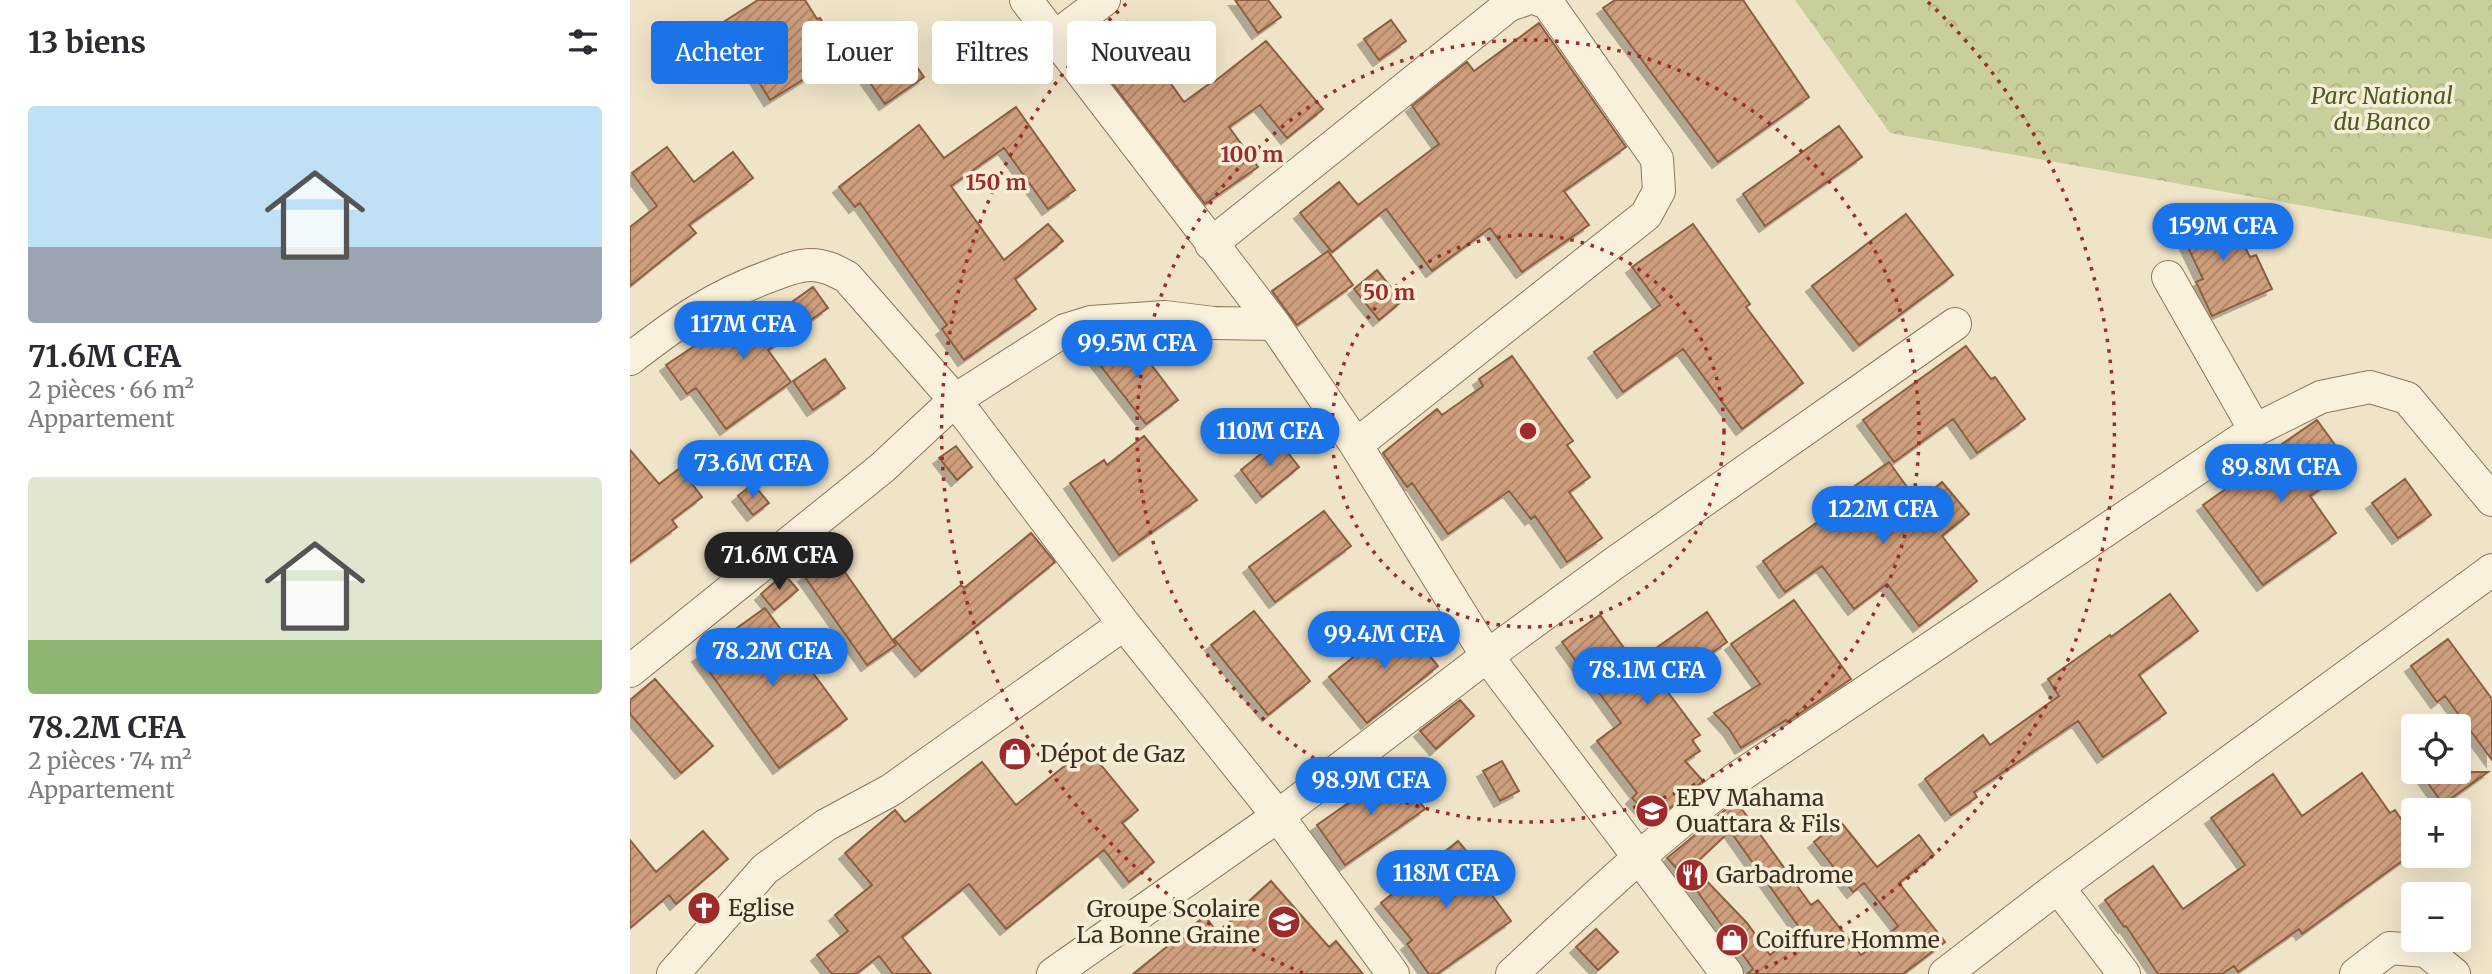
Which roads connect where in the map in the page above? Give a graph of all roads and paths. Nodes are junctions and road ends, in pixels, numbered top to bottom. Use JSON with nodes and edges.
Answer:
{"nodes":[{"id":1,"x":1026,"y":0,"type":"edge"},
{"id":2,"x":1104,"y":0,"type":"edge"},
{"id":3,"x":1524,"y":0,"type":"edge"},
{"id":4,"x":1539,"y":0,"type":"edge"},
{"id":5,"x":1055,"y":37,"type":"junction"},
{"id":6,"x":1211,"y":244,"type":"junction"},
{"id":7,"x":2168,"y":277,"type":"dead end"},
{"id":8,"x":1274,"y":324,"type":"junction"},
{"id":9,"x":1955,"y":324,"type":"dead end"},
{"id":10,"x":630,"y":359,"type":"edge"},
{"id":11,"x":954,"y":400,"type":"junction"},
{"id":12,"x":2255,"y":430,"type":"junction"},
{"id":13,"x":1356,"y":445,"type":"junction"},
{"id":14,"x":2492,"y":500,"type":"edge"},
{"id":15,"x":2492,"y":570,"type":"edge"},
{"id":16,"x":1124,"y":624,"type":"junction"},
{"id":17,"x":1487,"y":656,"type":"junction"},
{"id":18,"x":630,"y":671,"type":"edge"},
{"id":19,"x":1278,"y":816,"type":"junction"},
{"id":20,"x":1637,"y":857,"type":"junction"},
{"id":21,"x":2059,"y":887,"type":"junction"},
{"id":22,"x":673,"y":974,"type":"edge"},
{"id":23,"x":1053,"y":974,"type":"edge"},
{"id":24,"x":1393,"y":974,"type":"edge"},
{"id":25,"x":1512,"y":974,"type":"edge"},
{"id":26,"x":1727,"y":974,"type":"edge"},
{"id":27,"x":1945,"y":974,"type":"edge"},
{"id":28,"x":2124,"y":974,"type":"edge"},
{"id":29,"x":2356,"y":974,"type":"edge"},
{"id":30,"x":2454,"y":974,"type":"edge"}],
"edges":[{"from":1,"to":5,"type":"street"},
{"from":2,"to":5,"type":"street"},
{"from":3,"to":6,"type":"street"},
{"from":4,"to":13,"type":"street"},
{"from":5,"to":6,"type":"street"},
{"from":6,"to":8,"type":"street"},
{"from":7,"to":12,"type":"street"},
{"from":8,"to":11,"type":"street"},
{"from":8,"to":13,"type":"street"},
{"from":9,"to":17,"type":"street"},
{"from":10,"to":11,"type":"street"},
{"from":11,"to":16,"type":"street"},
{"from":11,"to":18,"type":"street"},
{"from":12,"to":14,"type":"street"},
{"from":12,"to":20,"type":"street"},
{"from":13,"to":17,"type":"street"},
{"from":15,"to":21,"type":"street"},
{"from":16,"to":19,"type":"street"},
{"from":16,"to":22,"type":"street"},
{"from":17,"to":19,"type":"street"},
{"from":17,"to":20,"type":"street"},
{"from":19,"to":23,"type":"street"},
{"from":19,"to":24,"type":"street"},
{"from":20,"to":25,"type":"street"},
{"from":20,"to":26,"type":"street"},
{"from":21,"to":27,"type":"street"},
{"from":21,"to":28,"type":"street"},
{"from":29,"to":30,"type":"street"}]}
